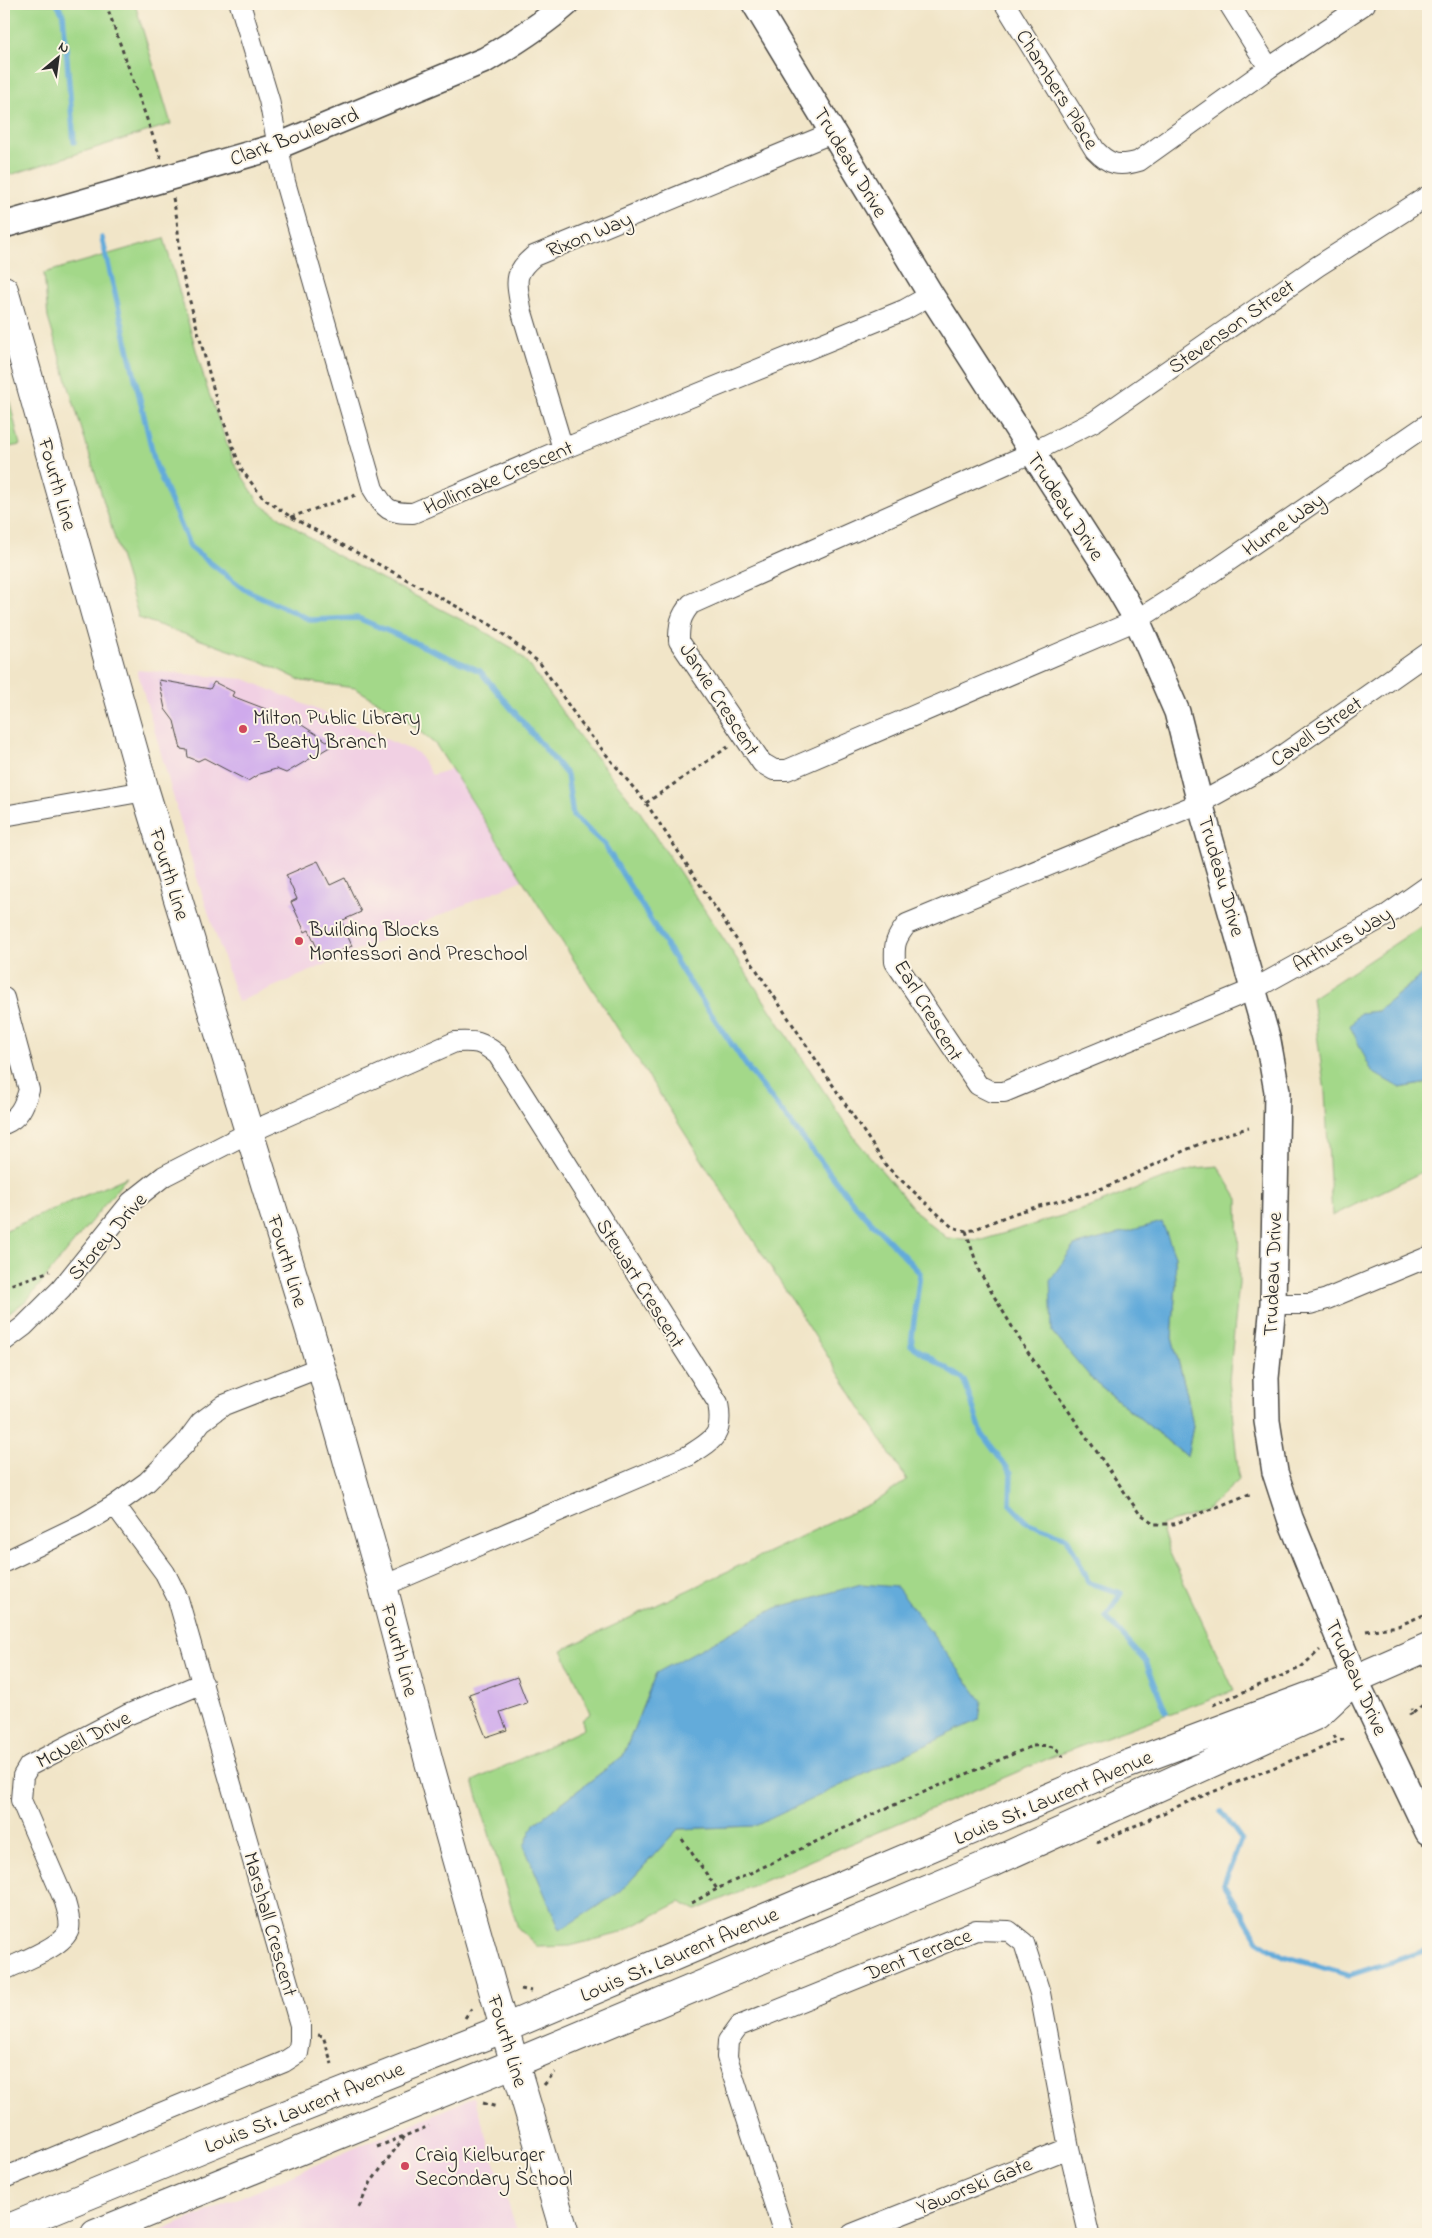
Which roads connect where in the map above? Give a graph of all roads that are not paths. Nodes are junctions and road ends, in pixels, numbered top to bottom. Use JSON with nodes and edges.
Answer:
{"nodes":[{"id":1,"x":240,"y":4,"type":"edge"},
{"id":2,"x":566,"y":4,"type":"edge"},
{"id":3,"x":755,"y":4,"type":"edge"},
{"id":4,"x":1005,"y":4,"type":"edge"},
{"id":5,"x":1229,"y":4,"type":"edge"},
{"id":6,"x":1365,"y":4,"type":"edge"},
{"id":7,"x":1269,"y":68,"type":"junction"},
{"id":8,"x":834,"y":132,"type":"junction"},
{"id":9,"x":278,"y":146,"type":"junction"},
{"id":10,"x":1428,"y":196,"type":"edge"},
{"id":11,"x":4,"y":225,"type":"edge"},
{"id":12,"x":4,"y":290,"type":"edge"},
{"id":13,"x":931,"y":295,"type":"junction"},
{"id":14,"x":1428,"y":424,"type":"edge"},
{"id":15,"x":563,"y":449,"type":"junction"},
{"id":16,"x":1031,"y":452,"type":"junction"},
{"id":17,"x":1137,"y":620,"type":"junction"},
{"id":18,"x":1428,"y":653,"type":"edge"},
{"id":19,"x":144,"y":791,"type":"junction"},
{"id":20,"x":1200,"y":803,"type":"junction"},
{"id":21,"x":4,"y":816,"type":"edge"},
{"id":22,"x":1428,"y":886,"type":"edge"},
{"id":23,"x":1254,"y":989,"type":"junction"},
{"id":24,"x":4,"y":998,"type":"edge"},
{"id":25,"x":4,"y":1124,"type":"edge"},
{"id":26,"x":248,"y":1133,"type":"junction"},
{"id":27,"x":1428,"y":1257,"type":"edge"},
{"id":28,"x":1273,"y":1304,"type":"junction"},
{"id":29,"x":4,"y":1341,"type":"edge"},
{"id":30,"x":321,"y":1367,"type":"junction"},
{"id":31,"x":115,"y":1505,"type":"junction"},
{"id":32,"x":4,"y":1562,"type":"edge"},
{"id":33,"x":383,"y":1586,"type":"junction"},
{"id":34,"x":1428,"y":1647,"type":"edge"},
{"id":35,"x":1355,"y":1679,"type":"junction"},
{"id":36,"x":203,"y":1683,"type":"junction"},
{"id":37,"x":1428,"y":1832,"type":"edge"},
{"id":38,"x":4,"y":1970,"type":"edge"},
{"id":39,"x":505,"y":2028,"type":"junction"},
{"id":40,"x":515,"y":2063,"type":"junction"},
{"id":41,"x":1069,"y":2148,"type":"junction"},
{"id":42,"x":4,"y":2178,"type":"edge"},
{"id":43,"x":4,"y":2230,"type":"edge"},
{"id":44,"x":95,"y":2234,"type":"edge"},
{"id":45,"x":565,"y":2234,"type":"edge"},
{"id":46,"x":784,"y":2234,"type":"edge"},
{"id":47,"x":852,"y":2234,"type":"edge"},
{"id":48,"x":1089,"y":2234,"type":"edge"}],
"edges":[{"from":1,"to":9,"type":"street","name":"Hollinrake Crescent"},
{"from":2,"to":9,"type":"street","name":"Clark Boulevard"},
{"from":3,"to":8,"type":"street","name":"Trudeau Drive"},
{"from":4,"to":7,"type":"street","name":"Chambers Place"},
{"from":5,"to":7,"type":"street"},
{"from":6,"to":7,"type":"street","name":"Chambers Place"},
{"from":8,"to":13,"type":"street","name":"Trudeau Drive"},
{"from":8,"to":15,"type":"street","name":"Rixon Way"},
{"from":9,"to":11,"type":"street","name":"Clark Boulevard"},
{"from":9,"to":15,"type":"street","name":"Hollinrake Crescent"},
{"from":10,"to":16,"type":"street","name":"Stevenson Street"},
{"from":12,"to":19,"type":"main road","name":"Fourth Line"},
{"from":13,"to":15,"type":"street","name":"Hollinrake Crescent"},
{"from":13,"to":16,"type":"street","name":"Trudeau Drive"},
{"from":14,"to":17,"type":"street","name":"Hume Way"},
{"from":16,"to":17,"type":"street","name":"Trudeau Drive"},
{"from":16,"to":17,"type":"street","name":"Jarvie Crescent"},
{"from":17,"to":20,"type":"street","name":"Trudeau Drive"},
{"from":18,"to":20,"type":"street","name":"Cavell Street"},
{"from":19,"to":21,"type":"street"},
{"from":19,"to":26,"type":"main road","name":"Fourth Line"},
{"from":20,"to":23,"type":"street","name":"Trudeau Drive"},
{"from":20,"to":23,"type":"street","name":"Earl Crescent"},
{"from":22,"to":23,"type":"street","name":"Arthurs Way"},
{"from":23,"to":28,"type":"street","name":"Trudeau Drive"},
{"from":24,"to":25,"type":"street"},
{"from":26,"to":29,"type":"street","name":"Storey Drive"},
{"from":26,"to":30,"type":"main road","name":"Fourth Line"},
{"from":26,"to":33,"type":"street","name":"Stewart Crescent"},
{"from":27,"to":28,"type":"street"},
{"from":28,"to":35,"type":"street","name":"Trudeau Drive"},
{"from":30,"to":31,"type":"street"},
{"from":30,"to":33,"type":"main road","name":"Fourth Line"},
{"from":31,"to":32,"type":"street"},
{"from":31,"to":36,"type":"street","name":"Marshall Crescent"},
{"from":33,"to":39,"type":"main road","name":"Fourth Line"},
{"from":34,"to":35,"type":"main road","name":"Louis St. Laurent Avenue"},
{"from":35,"to":37,"type":"street","name":"Trudeau Drive"},
{"from":35,"to":39,"type":"main road","name":"Louis St. Laurent Avenue"},
{"from":35,"to":40,"type":"main road","name":"Louis St. Laurent Avenue"},
{"from":36,"to":38,"type":"street","name":"McNeil Drive"},
{"from":36,"to":42,"type":"street","name":"Marshall Crescent"},
{"from":39,"to":40,"type":"main road","name":"Fourth Line"},
{"from":39,"to":43,"type":"main road","name":"Louis St. Laurent Avenue"},
{"from":40,"to":44,"type":"main road","name":"Louis St. Laurent Avenue"},
{"from":40,"to":45,"type":"main road","name":"Fourth Line"},
{"from":41,"to":46,"type":"street","name":"Dent Terrace"},
{"from":41,"to":47,"type":"street","name":"Yaworski Gate"},
{"from":41,"to":48,"type":"street","name":"Dent Terrace"}]}
